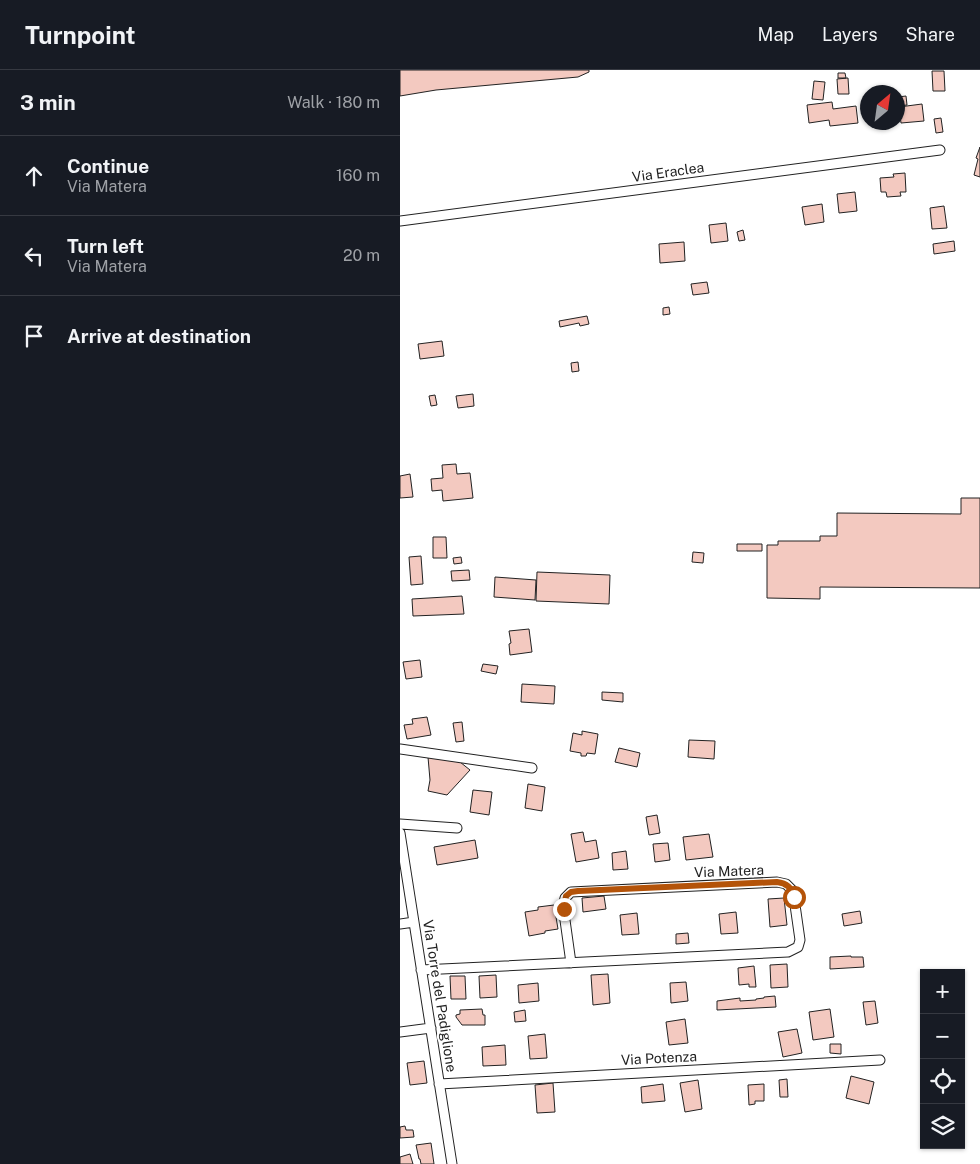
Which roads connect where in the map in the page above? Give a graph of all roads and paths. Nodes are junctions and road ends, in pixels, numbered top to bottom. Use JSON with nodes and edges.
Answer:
{"nodes":[{"id":1,"x":940,"y":150,"type":"dead end"},
{"id":2,"x":400,"y":221,"type":"edge"},
{"id":3,"x":400,"y":749,"type":"edge"},
{"id":4,"x":532,"y":768,"type":"dead end"},
{"id":5,"x":400,"y":824,"type":"edge"},
{"id":6,"x":457,"y":828,"type":"dead end"},
{"id":7,"x":400,"y":833,"type":"edge"},
{"id":8,"x":414,"y":922,"type":"junction"},
{"id":9,"x":400,"y":924,"type":"edge"},
{"id":10,"x":570,"y":963,"type":"junction"},
{"id":11,"x":421,"y":970,"type":"junction"},
{"id":12,"x":431,"y":1028,"type":"junction"},
{"id":13,"x":400,"y":1032,"type":"edge"},
{"id":14,"x":880,"y":1060,"type":"dead end"},
{"id":15,"x":439,"y":1084,"type":"junction"},
{"id":16,"x":452,"y":1164,"type":"edge"}],
"edges":[{"from":1,"to":2,"type":"street","name":"Via Eraclea"},
{"from":3,"to":4,"type":"street"},
{"from":5,"to":6,"type":"street"},
{"from":7,"to":8,"type":"street","name":"Via Torre del Padiglione"},
{"from":8,"to":9,"type":"street"},
{"from":8,"to":11,"type":"street","name":"Via Torre del Padiglione"},
{"from":10,"to":10,"type":"street","name":"Via Matera"},
{"from":10,"to":11,"type":"street","name":"Via Matera"},
{"from":11,"to":12,"type":"street","name":"Via Torre del Padiglione"},
{"from":12,"to":13,"type":"street"},
{"from":12,"to":15,"type":"street","name":"Via Torre del Padiglione"},
{"from":14,"to":15,"type":"street","name":"Via Potenza"},
{"from":15,"to":16,"type":"street","name":"Via Torre del Padiglione"}]}
